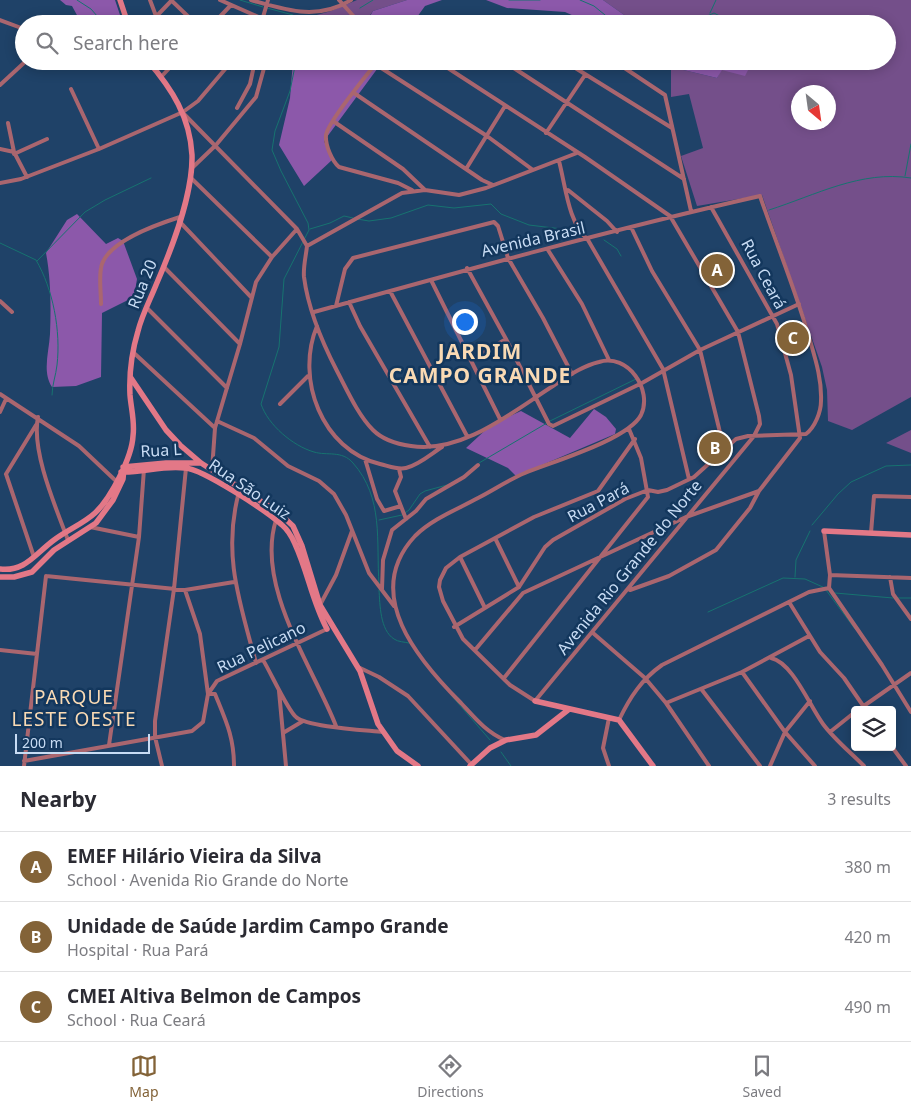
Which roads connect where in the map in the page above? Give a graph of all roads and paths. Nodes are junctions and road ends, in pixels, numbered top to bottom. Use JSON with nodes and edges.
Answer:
{"nodes":[{"id":1,"x":120,"y":0,"type":"edge"},
{"id":2,"x":150,"y":0,"type":"edge"},
{"id":3,"x":172,"y":0,"type":"edge"},
{"id":4,"x":220,"y":0,"type":"edge"},
{"id":5,"x":250,"y":0,"type":"edge"},
{"id":6,"x":339,"y":0,"type":"edge"},
{"id":7,"x":351,"y":0,"type":"edge"},
{"id":8,"x":268,"y":2,"type":"edge"},
{"id":9,"x":231,"y":5,"type":"junction"},
{"id":10,"x":342,"y":5,"type":"junction"},
{"id":11,"x":125,"y":15,"type":"edge"},
{"id":12,"x":156,"y":15,"type":"edge"},
{"id":13,"x":157,"y":15,"type":"edge"},
{"id":14,"x":187,"y":15,"type":"edge"},
{"id":15,"x":222,"y":15,"type":"edge"},
{"id":16,"x":249,"y":15,"type":"edge"},
{"id":17,"x":264,"y":15,"type":"edge"},
{"id":18,"x":352,"y":15,"type":"edge"},
{"id":19,"x":0,"y":20,"type":"edge"},
{"id":20,"x":15,"y":26,"type":"edge"},
{"id":21,"x":16,"y":70,"type":"edge"},
{"id":22,"x":155,"y":70,"type":"edge"},
{"id":23,"x":168,"y":70,"type":"edge"},
{"id":24,"x":224,"y":70,"type":"edge"},
{"id":25,"x":253,"y":70,"type":"edge"},
{"id":26,"x":264,"y":70,"type":"edge"},
{"id":27,"x":371,"y":70,"type":"edge"},
{"id":28,"x":387,"y":70,"type":"edge"},
{"id":29,"x":451,"y":70,"type":"edge"},
{"id":30,"x":516,"y":70,"type":"edge"},
{"id":31,"x":578,"y":70,"type":"edge"},
{"id":32,"x":628,"y":70,"type":"edge"},
{"id":33,"x":585,"y":75,"type":"junction"},
{"id":34,"x":161,"y":78,"type":"junction"},
{"id":35,"x":0,"y":85,"type":"edge"},
{"id":36,"x":71,"y":89,"type":"dead end"},
{"id":37,"x":354,"y":93,"type":"junction"},
{"id":38,"x":566,"y":104,"type":"junction"},
{"id":39,"x":505,"y":106,"type":"junction"},
{"id":40,"x":237,"y":108,"type":"dead end"},
{"id":41,"x":184,"y":113,"type":"junction"},
{"id":42,"x":333,"y":121,"type":"junction"},
{"id":43,"x":8,"y":122,"type":"dead end"},
{"id":44,"x":672,"y":128,"type":"junction"},
{"id":45,"x":546,"y":133,"type":"junction"},
{"id":46,"x":486,"y":136,"type":"junction"},
{"id":47,"x":47,"y":139,"type":"dead end"},
{"id":48,"x":216,"y":145,"type":"junction"},
{"id":49,"x":0,"y":149,"type":"edge"},
{"id":50,"x":99,"y":149,"type":"junction"},
{"id":51,"x":14,"y":153,"type":"junction"},
{"id":52,"x":578,"y":153,"type":"junction"},
{"id":53,"x":559,"y":161,"type":"junction"},
{"id":54,"x":192,"y":168,"type":"junction"},
{"id":55,"x":466,"y":170,"type":"junction"},
{"id":56,"x":533,"y":170,"type":"junction"},
{"id":57,"x":27,"y":177,"type":"junction"},
{"id":58,"x":191,"y":178,"type":"junction"},
{"id":59,"x":684,"y":179,"type":"junction"},
{"id":60,"x":0,"y":183,"type":"edge"},
{"id":61,"x":493,"y":185,"type":"junction"},
{"id":62,"x":567,"y":188,"type":"junction"},
{"id":63,"x":412,"y":190,"type":"junction"},
{"id":64,"x":425,"y":190,"type":"junction"},
{"id":65,"x":711,"y":207,"type":"junction"},
{"id":66,"x":691,"y":211,"type":"junction"},
{"id":67,"x":670,"y":216,"type":"junction"},
{"id":68,"x":180,"y":219,"type":"junction"},
{"id":69,"x":631,"y":228,"type":"junction"},
{"id":70,"x":297,"y":230,"type":"junction"},
{"id":71,"x":617,"y":232,"type":"junction"},
{"id":72,"x":588,"y":240,"type":"junction"},
{"id":73,"x":307,"y":246,"type":"junction"},
{"id":74,"x":548,"y":250,"type":"junction"},
{"id":75,"x":272,"y":256,"type":"junction"},
{"id":76,"x":508,"y":258,"type":"junction"},
{"id":77,"x":164,"y":267,"type":"junction"},
{"id":78,"x":467,"y":268,"type":"junction"},
{"id":79,"x":431,"y":280,"type":"junction"},
{"id":80,"x":390,"y":291,"type":"junction"},
{"id":81,"x":251,"y":297,"type":"junction"},
{"id":82,"x":0,"y":301,"type":"edge"},
{"id":83,"x":349,"y":302,"type":"junction"},
{"id":84,"x":101,"y":304,"type":"dead end"},
{"id":85,"x":799,"y":304,"type":"junction"},
{"id":86,"x":336,"y":306,"type":"junction"},
{"id":87,"x":147,"y":308,"type":"junction"},
{"id":88,"x":12,"y":312,"type":"dead end"},
{"id":89,"x":314,"y":312,"type":"junction"},
{"id":90,"x":772,"y":316,"type":"junction"},
{"id":91,"x":317,"y":325,"type":"junction"},
{"id":92,"x":738,"y":332,"type":"junction"},
{"id":93,"x":506,"y":339,"type":"junction"},
{"id":94,"x":240,"y":344,"type":"junction"},
{"id":95,"x":700,"y":350,"type":"junction"},
{"id":96,"x":134,"y":353,"type":"junction"},
{"id":97,"x":472,"y":360,"type":"junction"},
{"id":98,"x":609,"y":360,"type":"junction"},
{"id":99,"x":663,"y":369,"type":"junction"},
{"id":100,"x":572,"y":374,"type":"junction"},
{"id":101,"x":308,"y":376,"type":"junction"},
{"id":102,"x":131,"y":378,"type":"junction"},
{"id":103,"x":642,"y":383,"type":"junction"},
{"id":104,"x":227,"y":388,"type":"junction"},
{"id":105,"x":0,"y":394,"type":"edge"},
{"id":106,"x":535,"y":397,"type":"junction"},
{"id":107,"x":6,"y":399,"type":"junction"},
{"id":108,"x":280,"y":404,"type":"dead end"},
{"id":109,"x":0,"y":412,"type":"edge"},
{"id":110,"x":38,"y":417,"type":"junction"},
{"id":111,"x":500,"y":418,"type":"junction"},
{"id":112,"x":217,"y":421,"type":"junction"},
{"id":113,"x":37,"y":424,"type":"junction"},
{"id":114,"x":215,"y":428,"type":"junction"},
{"id":115,"x":630,"y":429,"type":"junction"},
{"id":116,"x":801,"y":434,"type":"junction"},
{"id":117,"x":467,"y":436,"type":"junction"},
{"id":118,"x":754,"y":436,"type":"junction"},
{"id":119,"x":635,"y":439,"type":"junction"},
{"id":120,"x":444,"y":446,"type":"junction"},
{"id":121,"x":430,"y":447,"type":"junction"},
{"id":122,"x":724,"y":449,"type":"junction"},
{"id":123,"x":365,"y":459,"type":"junction"},
{"id":124,"x":201,"y":463,"type":"junction"},
{"id":125,"x":478,"y":465,"type":"dead end"},
{"id":126,"x":186,"y":468,"type":"junction"},
{"id":127,"x":399,"y":469,"type":"junction"},
{"id":128,"x":0,"y":470,"type":"edge"},
{"id":129,"x":123,"y":470,"type":"junction"},
{"id":130,"x":144,"y":470,"type":"junction"},
{"id":131,"x":212,"y":470,"type":"junction"},
{"id":132,"x":7,"y":475,"type":"junction"},
{"id":133,"x":0,"y":477,"type":"edge"},
{"id":134,"x":690,"y":479,"type":"junction"},
{"id":135,"x":116,"y":481,"type":"junction"},
{"id":136,"x":240,"y":488,"type":"junction"},
{"id":137,"x":648,"y":490,"type":"junction"},
{"id":138,"x":759,"y":491,"type":"junction"},
{"id":139,"x":238,"y":496,"type":"junction"},
{"id":140,"x":911,"y":497,"type":"edge"},
{"id":141,"x":401,"y":506,"type":"junction"},
{"id":142,"x":686,"y":517,"type":"junction"},
{"id":143,"x":406,"y":519,"type":"junction"},
{"id":144,"x":276,"y":520,"type":"junction"},
{"id":145,"x":90,"y":527,"type":"junction"},
{"id":146,"x":352,"y":531,"type":"junction"},
{"id":147,"x":824,"y":531,"type":"joint"},
{"id":148,"x":65,"y":532,"type":"junction"},
{"id":149,"x":871,"y":532,"type":"junction"},
{"id":150,"x":911,"y":535,"type":"edge"},
{"id":151,"x":139,"y":537,"type":"junction"},
{"id":152,"x":495,"y":538,"type":"junction"},
{"id":153,"x":68,"y":540,"type":"junction"},
{"id":154,"x":600,"y":555,"type":"junction"},
{"id":155,"x":34,"y":557,"type":"junction"},
{"id":156,"x":460,"y":557,"type":"junction"},
{"id":157,"x":40,"y":566,"type":"junction"},
{"id":158,"x":0,"y":569,"type":"edge"},
{"id":159,"x":830,"y":575,"type":"junction"},
{"id":160,"x":0,"y":576,"type":"edge"},
{"id":161,"x":46,"y":576,"type":"junction"},
{"id":162,"x":890,"y":577,"type":"junction"},
{"id":163,"x":911,"y":578,"type":"edge"},
{"id":164,"x":234,"y":582,"type":"junction"},
{"id":165,"x":133,"y":584,"type":"junction"},
{"id":166,"x":519,"y":587,"type":"junction"},
{"id":167,"x":174,"y":588,"type":"junction"},
{"id":168,"x":829,"y":588,"type":"junction"},
{"id":169,"x":382,"y":589,"type":"junction"},
{"id":170,"x":186,"y":590,"type":"junction"},
{"id":171,"x":628,"y":591,"type":"junction"},
{"id":172,"x":523,"y":593,"type":"junction"},
{"id":173,"x":789,"y":602,"type":"junction"},
{"id":174,"x":320,"y":605,"type":"junction"},
{"id":175,"x":484,"y":606,"type":"junction"},
{"id":176,"x":397,"y":610,"type":"junction"},
{"id":177,"x":911,"y":620,"type":"edge"},
{"id":178,"x":454,"y":627,"type":"junction"},
{"id":179,"x":329,"y":628,"type":"junction"},
{"id":180,"x":593,"y":633,"type":"junction"},
{"id":181,"x":809,"y":636,"type":"junction"},
{"id":182,"x":297,"y":644,"type":"junction"},
{"id":183,"x":0,"y":650,"type":"edge"},
{"id":184,"x":475,"y":650,"type":"junction"},
{"id":185,"x":37,"y":654,"type":"junction"},
{"id":186,"x":770,"y":658,"type":"junction"},
{"id":187,"x":263,"y":660,"type":"junction"},
{"id":188,"x":256,"y":663,"type":"junction"},
{"id":189,"x":358,"y":667,"type":"junction"},
{"id":190,"x":742,"y":672,"type":"junction"},
{"id":191,"x":911,"y":673,"type":"edge"},
{"id":192,"x":504,"y":678,"type":"junction"},
{"id":193,"x":645,"y":678,"type":"junction"},
{"id":194,"x":895,"y":683,"type":"junction"},
{"id":195,"x":278,"y":686,"type":"junction"},
{"id":196,"x":702,"y":690,"type":"junction"},
{"id":197,"x":208,"y":694,"type":"junction"},
{"id":198,"x":535,"y":701,"type":"junction"},
{"id":199,"x":810,"y":701,"type":"junction"},
{"id":200,"x":666,"y":703,"type":"junction"},
{"id":201,"x":863,"y":706,"type":"edge"},
{"id":202,"x":866,"y":706,"type":"edge"},
{"id":203,"x":568,"y":710,"type":"junction"},
{"id":204,"x":911,"y":712,"type":"edge"},
{"id":205,"x":851,"y":715,"type":"edge"},
{"id":206,"x":609,"y":718,"type":"junction"},
{"id":207,"x":619,"y":720,"type":"junction"},
{"id":208,"x":303,"y":721,"type":"junction"},
{"id":209,"x":336,"y":726,"type":"junction"},
{"id":210,"x":383,"y":732,"type":"junction"},
{"id":211,"x":785,"y":732,"type":"junction"},
{"id":212,"x":830,"y":732,"type":"junction"},
{"id":213,"x":283,"y":733,"type":"junction"},
{"id":214,"x":155,"y":738,"type":"junction"},
{"id":215,"x":506,"y":740,"type":"junction"},
{"id":216,"x":109,"y":745,"type":"junction"},
{"id":217,"x":895,"y":751,"type":"edge"},
{"id":218,"x":24,"y":761,"type":"junction"},
{"id":219,"x":470,"y":765,"type":"edge"},
{"id":220,"x":24,"y":766,"type":"edge"},
{"id":221,"x":162,"y":766,"type":"edge"},
{"id":222,"x":234,"y":766,"type":"edge"},
{"id":223,"x":286,"y":766,"type":"edge"},
{"id":224,"x":418,"y":766,"type":"edge"},
{"id":225,"x":609,"y":766,"type":"edge"},
{"id":226,"x":653,"y":766,"type":"edge"},
{"id":227,"x":709,"y":766,"type":"edge"},
{"id":228,"x":760,"y":766,"type":"edge"},
{"id":229,"x":770,"y":766,"type":"edge"},
{"id":230,"x":814,"y":766,"type":"edge"},
{"id":231,"x":864,"y":766,"type":"edge"},
{"id":232,"x":906,"y":766,"type":"edge"}],
"edges":[{"from":1,"to":11,"type":"street"},
{"from":2,"to":12,"type":"street"},
{"from":3,"to":13,"type":"street"},
{"from":3,"to":14,"type":"street"},
{"from":4,"to":9,"type":"street"},
{"from":5,"to":8,"type":"street"},
{"from":6,"to":10,"type":"street"},
{"from":7,"to":10,"type":"street"},
{"from":8,"to":10,"type":"street"},
{"from":8,"to":17,"type":"street"},
{"from":9,"to":15,"type":"street"},
{"from":9,"to":16,"type":"street"},
{"from":10,"to":18,"type":"street"},
{"from":19,"to":20,"type":"street"},
{"from":21,"to":35,"type":"street"},
{"from":22,"to":34,"type":"street","name":"Rua 20"},
{"from":23,"to":34,"type":"street"},
{"from":24,"to":41,"type":"street"},
{"from":25,"to":40,"type":"street"},
{"from":26,"to":48,"type":"street"},
{"from":27,"to":37,"type":"street"},
{"from":28,"to":46,"type":"street"},
{"from":29,"to":39,"type":"street","name":"Avenida Rio Grande do Norte"},
{"from":30,"to":38,"type":"street"},
{"from":31,"to":33,"type":"street"},
{"from":32,"to":44,"type":"street"},
{"from":33,"to":38,"type":"street"},
{"from":33,"to":44,"type":"street"},
{"from":34,"to":41,"type":"street","name":"Rua 20"},
{"from":36,"to":50,"type":"street"},
{"from":37,"to":42,"type":"street"},
{"from":37,"to":55,"type":"street"},
{"from":38,"to":45,"type":"street"},
{"from":38,"to":59,"type":"street"},
{"from":39,"to":45,"type":"street","name":"Avenida Rio Grande do Norte"},
{"from":39,"to":46,"type":"street"},
{"from":41,"to":48,"type":"street"},
{"from":41,"to":50,"type":"street"},
{"from":41,"to":54,"type":"street","name":"Rua 20"},
{"from":42,"to":63,"type":"street"},
{"from":42,"to":64,"type":"street"},
{"from":43,"to":51,"type":"street"},
{"from":44,"to":59,"type":"street"},
{"from":45,"to":52,"type":"street","name":"Avenida Rio Grande do Norte"},
{"from":46,"to":55,"type":"street"},
{"from":46,"to":56,"type":"street"},
{"from":47,"to":51,"type":"street"},
{"from":48,"to":54,"type":"street"},
{"from":48,"to":70,"type":"street"},
{"from":49,"to":51,"type":"street"},
{"from":50,"to":57,"type":"street"},
{"from":51,"to":57,"type":"street"},
{"from":52,"to":53,"type":"street"},
{"from":52,"to":67,"type":"street","name":"Avenida Rio Grande do Norte"},
{"from":53,"to":56,"type":"street"},
{"from":53,"to":62,"type":"street"},
{"from":54,"to":58,"type":"street","name":"Rua 20"},
{"from":55,"to":61,"type":"street"},
{"from":56,"to":61,"type":"street"},
{"from":57,"to":60,"type":"street"},
{"from":58,"to":68,"type":"street","name":"Rua 20"},
{"from":58,"to":75,"type":"street"},
{"from":59,"to":66,"type":"street"},
{"from":61,"to":64,"type":"street"},
{"from":62,"to":71,"type":"street"},
{"from":62,"to":72,"type":"street"},
{"from":63,"to":64,"type":"street"},
{"from":63,"to":73,"type":"street"},
{"from":65,"to":66,"type":"street","name":"Avenida Brasil"},
{"from":65,"to":85,"type":"street","name":"Avenida Brasil"},
{"from":65,"to":90,"type":"street","name":"Rua Ceará"},
{"from":66,"to":67,"type":"street","name":"Avenida Brasil"},
{"from":67,"to":69,"type":"street","name":"Avenida Brasil"},
{"from":67,"to":92,"type":"street","name":"Avenida Rio Grande do Norte"},
{"from":68,"to":77,"type":"street","name":"Rua 20"},
{"from":68,"to":81,"type":"street"},
{"from":68,"to":84,"type":"street"},
{"from":69,"to":71,"type":"street","name":"Avenida Brasil"},
{"from":69,"to":95,"type":"street"},
{"from":70,"to":73,"type":"street"},
{"from":70,"to":75,"type":"street","name":"Rua São Luiz"},
{"from":71,"to":72,"type":"street","name":"Avenida Brasil"},
{"from":72,"to":74,"type":"street","name":"Avenida Brasil"},
{"from":72,"to":99,"type":"street"},
{"from":73,"to":89,"type":"street"},
{"from":74,"to":76,"type":"street","name":"Avenida Brasil"},
{"from":74,"to":98,"type":"street"},
{"from":75,"to":81,"type":"street","name":"Rua São Luiz"},
{"from":76,"to":78,"type":"street","name":"Avenida Brasil"},
{"from":76,"to":86,"type":"street"},
{"from":76,"to":100,"type":"street"},
{"from":77,"to":87,"type":"street","name":"Rua 20"},
{"from":77,"to":94,"type":"street"},
{"from":78,"to":79,"type":"street","name":"Avenida Brasil"},
{"from":78,"to":93,"type":"street"},
{"from":79,"to":80,"type":"street","name":"Avenida Brasil"},
{"from":79,"to":97,"type":"street"},
{"from":80,"to":83,"type":"street","name":"Avenida Brasil"},
{"from":80,"to":117,"type":"street"},
{"from":81,"to":94,"type":"street","name":"Rua São Luiz"},
{"from":82,"to":88,"type":"street"},
{"from":83,"to":86,"type":"street","name":"Avenida Brasil"},
{"from":83,"to":121,"type":"street"},
{"from":85,"to":90,"type":"street"},
{"from":85,"to":116,"type":"street"},
{"from":86,"to":89,"type":"street","name":"Avenida Brasil"},
{"from":87,"to":96,"type":"street","name":"Rua 20"},
{"from":87,"to":104,"type":"street"},
{"from":89,"to":91,"type":"street"},
{"from":90,"to":92,"type":"street"},
{"from":90,"to":116,"type":"street","name":"Rua Ceará"},
{"from":91,"to":101,"type":"street"},
{"from":91,"to":121,"type":"street"},
{"from":92,"to":95,"type":"street"},
{"from":92,"to":118,"type":"street","name":"Avenida Rio Grande do Norte"},
{"from":93,"to":97,"type":"street"},
{"from":93,"to":106,"type":"street"},
{"from":94,"to":104,"type":"street","name":"Rua São Luiz"},
{"from":95,"to":99,"type":"street"},
{"from":95,"to":122,"type":"street"},
{"from":96,"to":102,"type":"street","name":"Rua 20"},
{"from":96,"to":114,"type":"street"},
{"from":97,"to":111,"type":"street"},
{"from":98,"to":100,"type":"street"},
{"from":98,"to":103,"type":"street"},
{"from":99,"to":103,"type":"street"},
{"from":99,"to":134,"type":"street"},
{"from":100,"to":106,"type":"street"},
{"from":101,"to":108,"type":"street"},
{"from":101,"to":123,"type":"street"},
{"from":102,"to":124,"type":"street","name":"Rua São Luiz"},
{"from":102,"to":129,"type":"street","name":"Rua 20"},
{"from":103,"to":106,"type":"street"},
{"from":103,"to":115,"type":"street"},
{"from":104,"to":112,"type":"street","name":"Rua São Luiz"},
{"from":105,"to":107,"type":"street"},
{"from":106,"to":111,"type":"street"},
{"from":107,"to":109,"type":"street"},
{"from":107,"to":110,"type":"street"},
{"from":110,"to":113,"type":"street"},
{"from":110,"to":135,"type":"street"},
{"from":111,"to":117,"type":"street"},
{"from":112,"to":114,"type":"street","name":"Rua São Luiz"},
{"from":112,"to":146,"type":"street"},
{"from":113,"to":132,"type":"street"},
{"from":113,"to":148,"type":"street"},
{"from":114,"to":131,"type":"street","name":"Rua São Luiz"},
{"from":115,"to":119,"type":"street"},
{"from":115,"to":176,"type":"street"},
{"from":116,"to":118,"type":"street","name":"Rua Pará"},
{"from":116,"to":138,"type":"street"},
{"from":117,"to":120,"type":"street"},
{"from":118,"to":122,"type":"street","name":"Rua Pará"},
{"from":118,"to":142,"type":"street","name":"Avenida Rio Grande do Norte"},
{"from":119,"to":137,"type":"street"},
{"from":119,"to":152,"type":"street"},
{"from":120,"to":121,"type":"street"},
{"from":120,"to":127,"type":"street"},
{"from":122,"to":134,"type":"street","name":"Rua Pará"},
{"from":123,"to":127,"type":"street"},
{"from":123,"to":141,"type":"street"},
{"from":124,"to":129,"type":"street","name":"Rua L"},
{"from":124,"to":131,"type":"street","name":"Rua São Luiz"},
{"from":125,"to":143,"type":"street"},
{"from":126,"to":130,"type":"street","name":"Rua São Luiz"},
{"from":126,"to":139,"type":"street","name":"Rua São Luiz"},
{"from":126,"to":167,"type":"street"},
{"from":127,"to":141,"type":"street"},
{"from":128,"to":132,"type":"street"},
{"from":129,"to":130,"type":"street","name":"Rua São Luiz"},
{"from":129,"to":135,"type":"street","name":"Rua 20"},
{"from":129,"to":145,"type":"street","name":"Rua 20"},
{"from":130,"to":151,"type":"street"},
{"from":131,"to":136,"type":"street","name":"Rua São Luiz"},
{"from":132,"to":133,"type":"street"},
{"from":132,"to":155,"type":"street"},
{"from":134,"to":137,"type":"street","name":"Rua Pará"},
{"from":135,"to":148,"type":"street","name":"Rua 20"},
{"from":136,"to":139,"type":"street"},
{"from":136,"to":174,"type":"street","name":"Rua São Luiz"},
{"from":137,"to":154,"type":"street"},
{"from":137,"to":166,"type":"street","name":"Rua Pará"},
{"from":138,"to":142,"type":"street"},
{"from":138,"to":171,"type":"street"},
{"from":139,"to":144,"type":"street","name":"Rua São Luiz"},
{"from":139,"to":164,"type":"street"},
{"from":140,"to":149,"type":"street"},
{"from":141,"to":143,"type":"street"},
{"from":142,"to":154,"type":"street"},
{"from":142,"to":171,"type":"street","name":"Avenida Rio Grande do Norte"},
{"from":143,"to":169,"type":"street"},
{"from":144,"to":179,"type":"street","name":"Rua São Luiz"},
{"from":144,"to":182,"type":"street"},
{"from":145,"to":151,"type":"street"},
{"from":145,"to":153,"type":"street","name":"Rua 20"},
{"from":146,"to":169,"type":"street"},
{"from":146,"to":174,"type":"street"},
{"from":147,"to":149,"type":"street"},
{"from":147,"to":159,"type":"street"},
{"from":148,"to":153,"type":"street"},
{"from":148,"to":155,"type":"street","name":"Rua 20"},
{"from":149,"to":150,"type":"street"},
{"from":151,"to":165,"type":"street"},
{"from":152,"to":156,"type":"street"},
{"from":152,"to":166,"type":"street"},
{"from":153,"to":157,"type":"street","name":"Rua 20"},
{"from":154,"to":172,"type":"street"},
{"from":154,"to":192,"type":"street"},
{"from":155,"to":158,"type":"street","name":"Rua 20"},
{"from":156,"to":175,"type":"street"},
{"from":156,"to":178,"type":"street"},
{"from":157,"to":160,"type":"street","name":"Rua 20"},
{"from":157,"to":161,"type":"street"},
{"from":159,"to":162,"type":"street"},
{"from":159,"to":168,"type":"street"},
{"from":161,"to":165,"type":"street"},
{"from":161,"to":185,"type":"street"},
{"from":162,"to":163,"type":"street"},
{"from":162,"to":177,"type":"street"},
{"from":164,"to":170,"type":"street"},
{"from":164,"to":188,"type":"street"},
{"from":165,"to":167,"type":"street"},
{"from":165,"to":216,"type":"street"},
{"from":166,"to":172,"type":"street"},
{"from":166,"to":175,"type":"street","name":"Rua Pará"},
{"from":167,"to":170,"type":"street"},
{"from":167,"to":214,"type":"street"},
{"from":168,"to":173,"type":"street"},
{"from":168,"to":194,"type":"street"},
{"from":169,"to":176,"type":"street"},
{"from":170,"to":197,"type":"street"},
{"from":171,"to":180,"type":"street","name":"Avenida Rio Grande do Norte"},
{"from":172,"to":184,"type":"street"},
{"from":173,"to":181,"type":"street"},
{"from":173,"to":193,"type":"street"},
{"from":174,"to":179,"type":"street","name":"Rua São Luiz"},
{"from":175,"to":178,"type":"street","name":"Rua Pará"},
{"from":176,"to":215,"type":"street"},
{"from":178,"to":184,"type":"street"},
{"from":179,"to":182,"type":"street","name":"Rua Pelicano"},
{"from":179,"to":189,"type":"street","name":"Rua São Luiz"},
{"from":180,"to":193,"type":"street"},
{"from":180,"to":198,"type":"street","name":"Avenida Rio Grande do Norte"},
{"from":181,"to":186,"type":"street"},
{"from":181,"to":201,"type":"street"},
{"from":182,"to":187,"type":"street","name":"Rua Pelicano"},
{"from":182,"to":209,"type":"street"},
{"from":183,"to":185,"type":"street"},
{"from":184,"to":192,"type":"street"},
{"from":185,"to":218,"type":"street"},
{"from":186,"to":190,"type":"street"},
{"from":186,"to":199,"type":"street"},
{"from":187,"to":188,"type":"street","name":"Rua Pelicano"},
{"from":187,"to":195,"type":"street"},
{"from":188,"to":197,"type":"street","name":"Rua Pelicano"},
{"from":189,"to":210,"type":"street","name":"Rua São Luiz"},
{"from":189,"to":219,"type":"street"},
{"from":190,"to":196,"type":"street"},
{"from":190,"to":211,"type":"street"},
{"from":191,"to":194,"type":"street"},
{"from":192,"to":198,"type":"street"},
{"from":193,"to":200,"type":"street"},
{"from":193,"to":207,"type":"street"},
{"from":194,"to":202,"type":"street"},
{"from":194,"to":204,"type":"street"},
{"from":195,"to":208,"type":"street"},
{"from":195,"to":213,"type":"street"},
{"from":196,"to":200,"type":"street"},
{"from":196,"to":228,"type":"street"},
{"from":197,"to":214,"type":"street","name":"Rua Pelicano"},
{"from":197,"to":222,"type":"street"},
{"from":198,"to":203,"type":"street"},
{"from":199,"to":211,"type":"street"},
{"from":199,"to":212,"type":"street"},
{"from":200,"to":227,"type":"street"},
{"from":203,"to":206,"type":"street"},
{"from":203,"to":215,"type":"street"},
{"from":205,"to":212,"type":"street"},
{"from":206,"to":207,"type":"street"},
{"from":206,"to":225,"type":"street"},
{"from":207,"to":226,"type":"street"},
{"from":208,"to":209,"type":"street"},
{"from":208,"to":213,"type":"street"},
{"from":209,"to":210,"type":"street"},
{"from":210,"to":224,"type":"street","name":"Rua São Luiz"},
{"from":211,"to":229,"type":"street"},
{"from":211,"to":230,"type":"street"},
{"from":212,"to":231,"type":"street"},
{"from":213,"to":223,"type":"street"},
{"from":214,"to":216,"type":"street","name":"Rua Pelicano"},
{"from":214,"to":221,"type":"street"},
{"from":215,"to":219,"type":"street"},
{"from":216,"to":218,"type":"street","name":"Rua Pelicano"},
{"from":217,"to":232,"type":"street"},
{"from":218,"to":220,"type":"street"}]}
